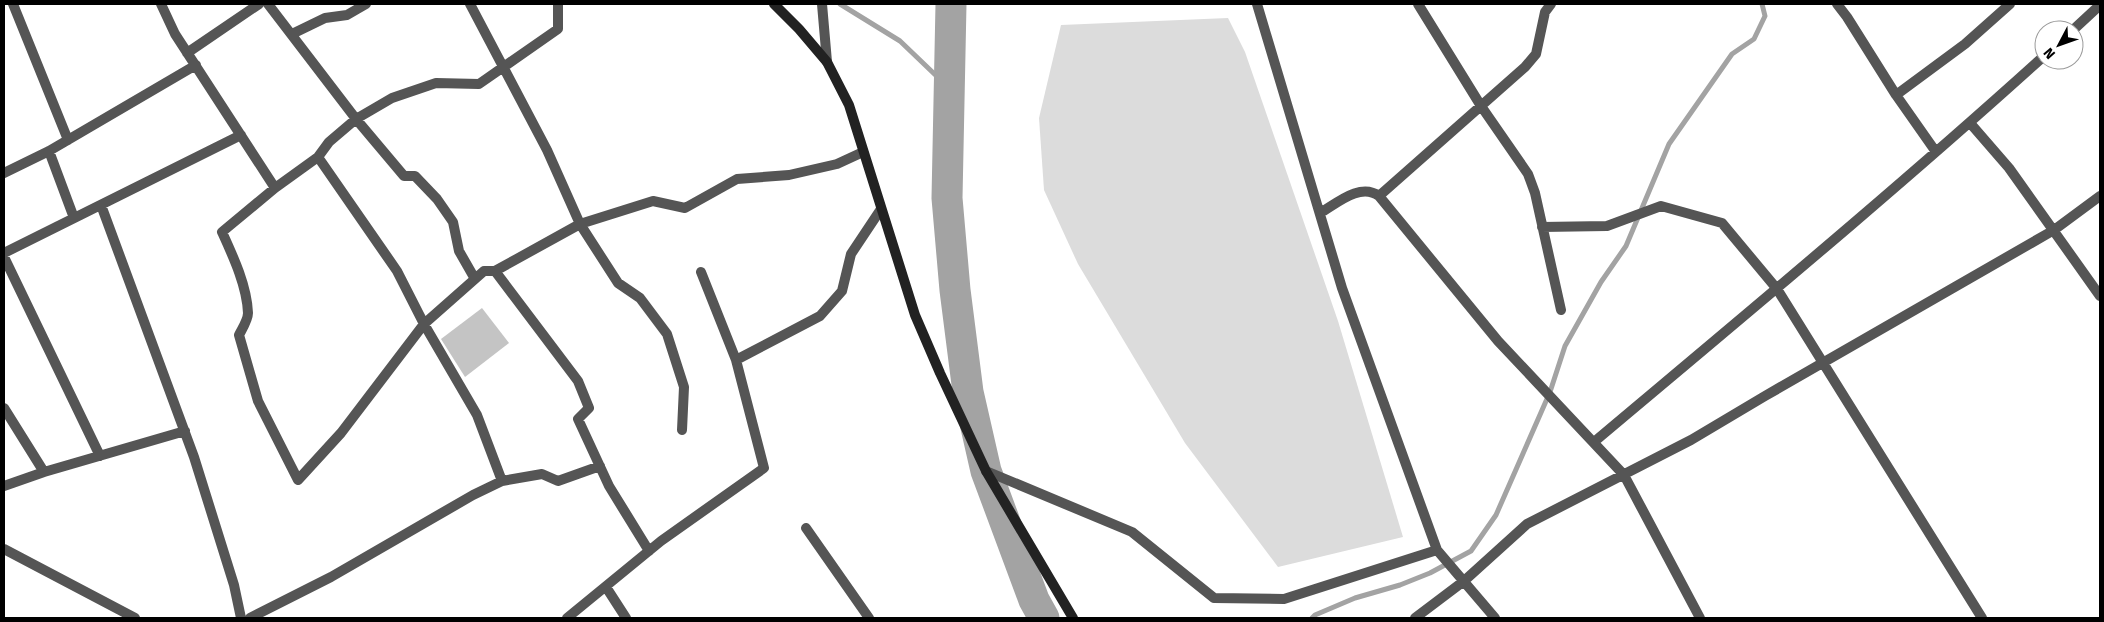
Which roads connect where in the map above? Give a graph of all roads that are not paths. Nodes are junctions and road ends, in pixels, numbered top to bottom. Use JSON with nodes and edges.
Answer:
{"nodes":[{"id":1,"x":13,"y":4,"type":"edge"},
{"id":2,"x":162,"y":4,"type":"edge"},
{"id":3,"x":260,"y":4,"type":"edge"},
{"id":4,"x":268,"y":4,"type":"edge"},
{"id":5,"x":366,"y":4,"type":"edge"},
{"id":6,"x":470,"y":4,"type":"edge"},
{"id":7,"x":558,"y":4,"type":"edge"},
{"id":8,"x":774,"y":4,"type":"edge"},
{"id":9,"x":822,"y":4,"type":"edge"},
{"id":10,"x":1257,"y":4,"type":"edge"},
{"id":11,"x":1418,"y":4,"type":"edge"},
{"id":12,"x":1837,"y":4,"type":"edge"},
{"id":13,"x":2010,"y":4,"type":"edge"},
{"id":14,"x":2100,"y":5,"type":"edge"},
{"id":15,"x":1545,"y":7,"type":"edge"},
{"id":16,"x":2084,"y":20,"type":"edge"},
{"id":17,"x":292,"y":34,"type":"junction"},
{"id":18,"x":188,"y":53,"type":"junction"},
{"id":19,"x":827,"y":62,"type":"junction"},
{"id":20,"x":196,"y":65,"type":"junction"},
{"id":21,"x":2034,"y":65,"type":"edge"},
{"id":22,"x":502,"y":68,"type":"junction"},
{"id":23,"x":1896,"y":95,"type":"junction"},
{"id":24,"x":1481,"y":106,"type":"junction"},
{"id":25,"x":356,"y":119,"type":"junction"},
{"id":26,"x":1970,"y":123,"type":"junction"},
{"id":27,"x":241,"y":135,"type":"junction"},
{"id":28,"x":68,"y":140,"type":"junction"},
{"id":29,"x":49,"y":151,"type":"junction"},
{"id":30,"x":863,"y":152,"type":"junction"},
{"id":31,"x":1936,"y":152,"type":"junction"},
{"id":32,"x":318,"y":157,"type":"junction"},
{"id":33,"x":4,"y":173,"type":"edge"},
{"id":34,"x":275,"y":188,"type":"junction"},
{"id":35,"x":1379,"y":196,"type":"junction"},
{"id":36,"x":2100,"y":196,"type":"edge"},
{"id":37,"x":101,"y":205,"type":"junction"},
{"id":38,"x":880,"y":209,"type":"junction"},
{"id":39,"x":1320,"y":213,"type":"junction"},
{"id":40,"x":74,"y":218,"type":"junction"},
{"id":41,"x":580,"y":224,"type":"junction"},
{"id":42,"x":1542,"y":227,"type":"junction"},
{"id":43,"x":2054,"y":230,"type":"junction"},
{"id":44,"x":4,"y":255,"type":"edge"},
{"id":45,"x":495,"y":271,"type":"junction"},
{"id":46,"x":701,"y":272,"type":"dead end"},
{"id":47,"x":475,"y":279,"type":"junction"},
{"id":48,"x":1777,"y":289,"type":"junction"},
{"id":49,"x":2100,"y":296,"type":"edge"},
{"id":50,"x":1561,"y":310,"type":"dead end"},
{"id":51,"x":424,"y":324,"type":"junction"},
{"id":52,"x":736,"y":360,"type":"junction"},
{"id":53,"x":1823,"y":362,"type":"junction"},
{"id":54,"x":4,"y":408,"type":"edge"},
{"id":55,"x":682,"y":430,"type":"dead end"},
{"id":56,"x":185,"y":431,"type":"junction"},
{"id":57,"x":1594,"y":442,"type":"junction"},
{"id":58,"x":100,"y":456,"type":"junction"},
{"id":59,"x":600,"y":466,"type":"junction"},
{"id":60,"x":986,"y":471,"type":"junction"},
{"id":61,"x":44,"y":472,"type":"junction"},
{"id":62,"x":1624,"y":475,"type":"junction"},
{"id":63,"x":502,"y":481,"type":"junction"},
{"id":64,"x":4,"y":486,"type":"edge"},
{"id":65,"x":806,"y":528,"type":"dead end"},
{"id":66,"x":4,"y":549,"type":"edge"},
{"id":67,"x":1437,"y":550,"type":"junction"},
{"id":68,"x":649,"y":551,"type":"junction"},
{"id":69,"x":1464,"y":581,"type":"junction"},
{"id":70,"x":606,"y":587,"type":"junction"},
{"id":71,"x":135,"y":618,"type":"edge"},
{"id":72,"x":241,"y":618,"type":"edge"},
{"id":73,"x":250,"y":618,"type":"edge"},
{"id":74,"x":566,"y":618,"type":"edge"},
{"id":75,"x":626,"y":618,"type":"edge"},
{"id":76,"x":869,"y":618,"type":"edge"},
{"id":77,"x":1073,"y":618,"type":"edge"},
{"id":78,"x":1415,"y":618,"type":"edge"},
{"id":79,"x":1495,"y":618,"type":"edge"},
{"id":80,"x":1700,"y":618,"type":"edge"},
{"id":81,"x":1982,"y":618,"type":"edge"}],
"edges":[{"from":1,"to":28,"type":"street"},
{"from":2,"to":18,"type":"street"},
{"from":3,"to":18,"type":"street"},
{"from":4,"to":17,"type":"street"},
{"from":5,"to":17,"type":"street"},
{"from":6,"to":22,"type":"street"},
{"from":7,"to":22,"type":"street"},
{"from":8,"to":19,"type":"main road"},
{"from":9,"to":19,"type":"street"},
{"from":10,"to":39,"type":"street"},
{"from":11,"to":24,"type":"street"},
{"from":12,"to":23,"type":"street"},
{"from":13,"to":23,"type":"street"},
{"from":14,"to":16,"type":"street"},
{"from":15,"to":24,"type":"street"},
{"from":17,"to":25,"type":"street"},
{"from":18,"to":20,"type":"street"},
{"from":19,"to":30,"type":"main road"},
{"from":20,"to":27,"type":"street"},
{"from":20,"to":28,"type":"street"},
{"from":21,"to":26,"type":"street"},
{"from":22,"to":25,"type":"street"},
{"from":22,"to":41,"type":"street"},
{"from":23,"to":31,"type":"street"},
{"from":24,"to":35,"type":"street"},
{"from":24,"to":42,"type":"street"},
{"from":25,"to":32,"type":"street"},
{"from":25,"to":47,"type":"street"},
{"from":26,"to":31,"type":"street"},
{"from":26,"to":43,"type":"street"},
{"from":27,"to":34,"type":"street"},
{"from":27,"to":37,"type":"street"},
{"from":28,"to":29,"type":"street"},
{"from":29,"to":33,"type":"street"},
{"from":29,"to":40,"type":"street"},
{"from":30,"to":38,"type":"main road"},
{"from":30,"to":41,"type":"street"},
{"from":31,"to":48,"type":"street"},
{"from":32,"to":34,"type":"street"},
{"from":32,"to":51,"type":"street"},
{"from":34,"to":51,"type":"street"},
{"from":35,"to":39,"type":"street"},
{"from":35,"to":57,"type":"street"},
{"from":36,"to":43,"type":"street"},
{"from":37,"to":40,"type":"street"},
{"from":37,"to":56,"type":"street"},
{"from":38,"to":52,"type":"street"},
{"from":38,"to":60,"type":"main road"},
{"from":39,"to":67,"type":"street"},
{"from":40,"to":44,"type":"street"},
{"from":41,"to":45,"type":"street"},
{"from":41,"to":55,"type":"street"},
{"from":42,"to":48,"type":"street"},
{"from":42,"to":50,"type":"street"},
{"from":43,"to":49,"type":"street"},
{"from":43,"to":53,"type":"street"},
{"from":44,"to":58,"type":"street"},
{"from":45,"to":47,"type":"street"},
{"from":45,"to":59,"type":"street"},
{"from":46,"to":52,"type":"street"},
{"from":47,"to":51,"type":"street"},
{"from":48,"to":53,"type":"street"},
{"from":48,"to":57,"type":"street"},
{"from":51,"to":63,"type":"street"},
{"from":52,"to":68,"type":"street"},
{"from":53,"to":62,"type":"street"},
{"from":53,"to":81,"type":"street"},
{"from":54,"to":61,"type":"street"},
{"from":56,"to":58,"type":"street"},
{"from":56,"to":72,"type":"street"},
{"from":57,"to":62,"type":"street"},
{"from":58,"to":61,"type":"street"},
{"from":59,"to":63,"type":"street"},
{"from":59,"to":68,"type":"street"},
{"from":60,"to":67,"type":"street"},
{"from":60,"to":77,"type":"main road"},
{"from":61,"to":64,"type":"street"},
{"from":62,"to":69,"type":"street"},
{"from":62,"to":80,"type":"street"},
{"from":63,"to":73,"type":"street"},
{"from":65,"to":76,"type":"street"},
{"from":66,"to":71,"type":"street"},
{"from":67,"to":69,"type":"street"},
{"from":68,"to":70,"type":"street"},
{"from":69,"to":78,"type":"street"},
{"from":69,"to":79,"type":"street"},
{"from":70,"to":74,"type":"street"},
{"from":70,"to":75,"type":"street"}]}
